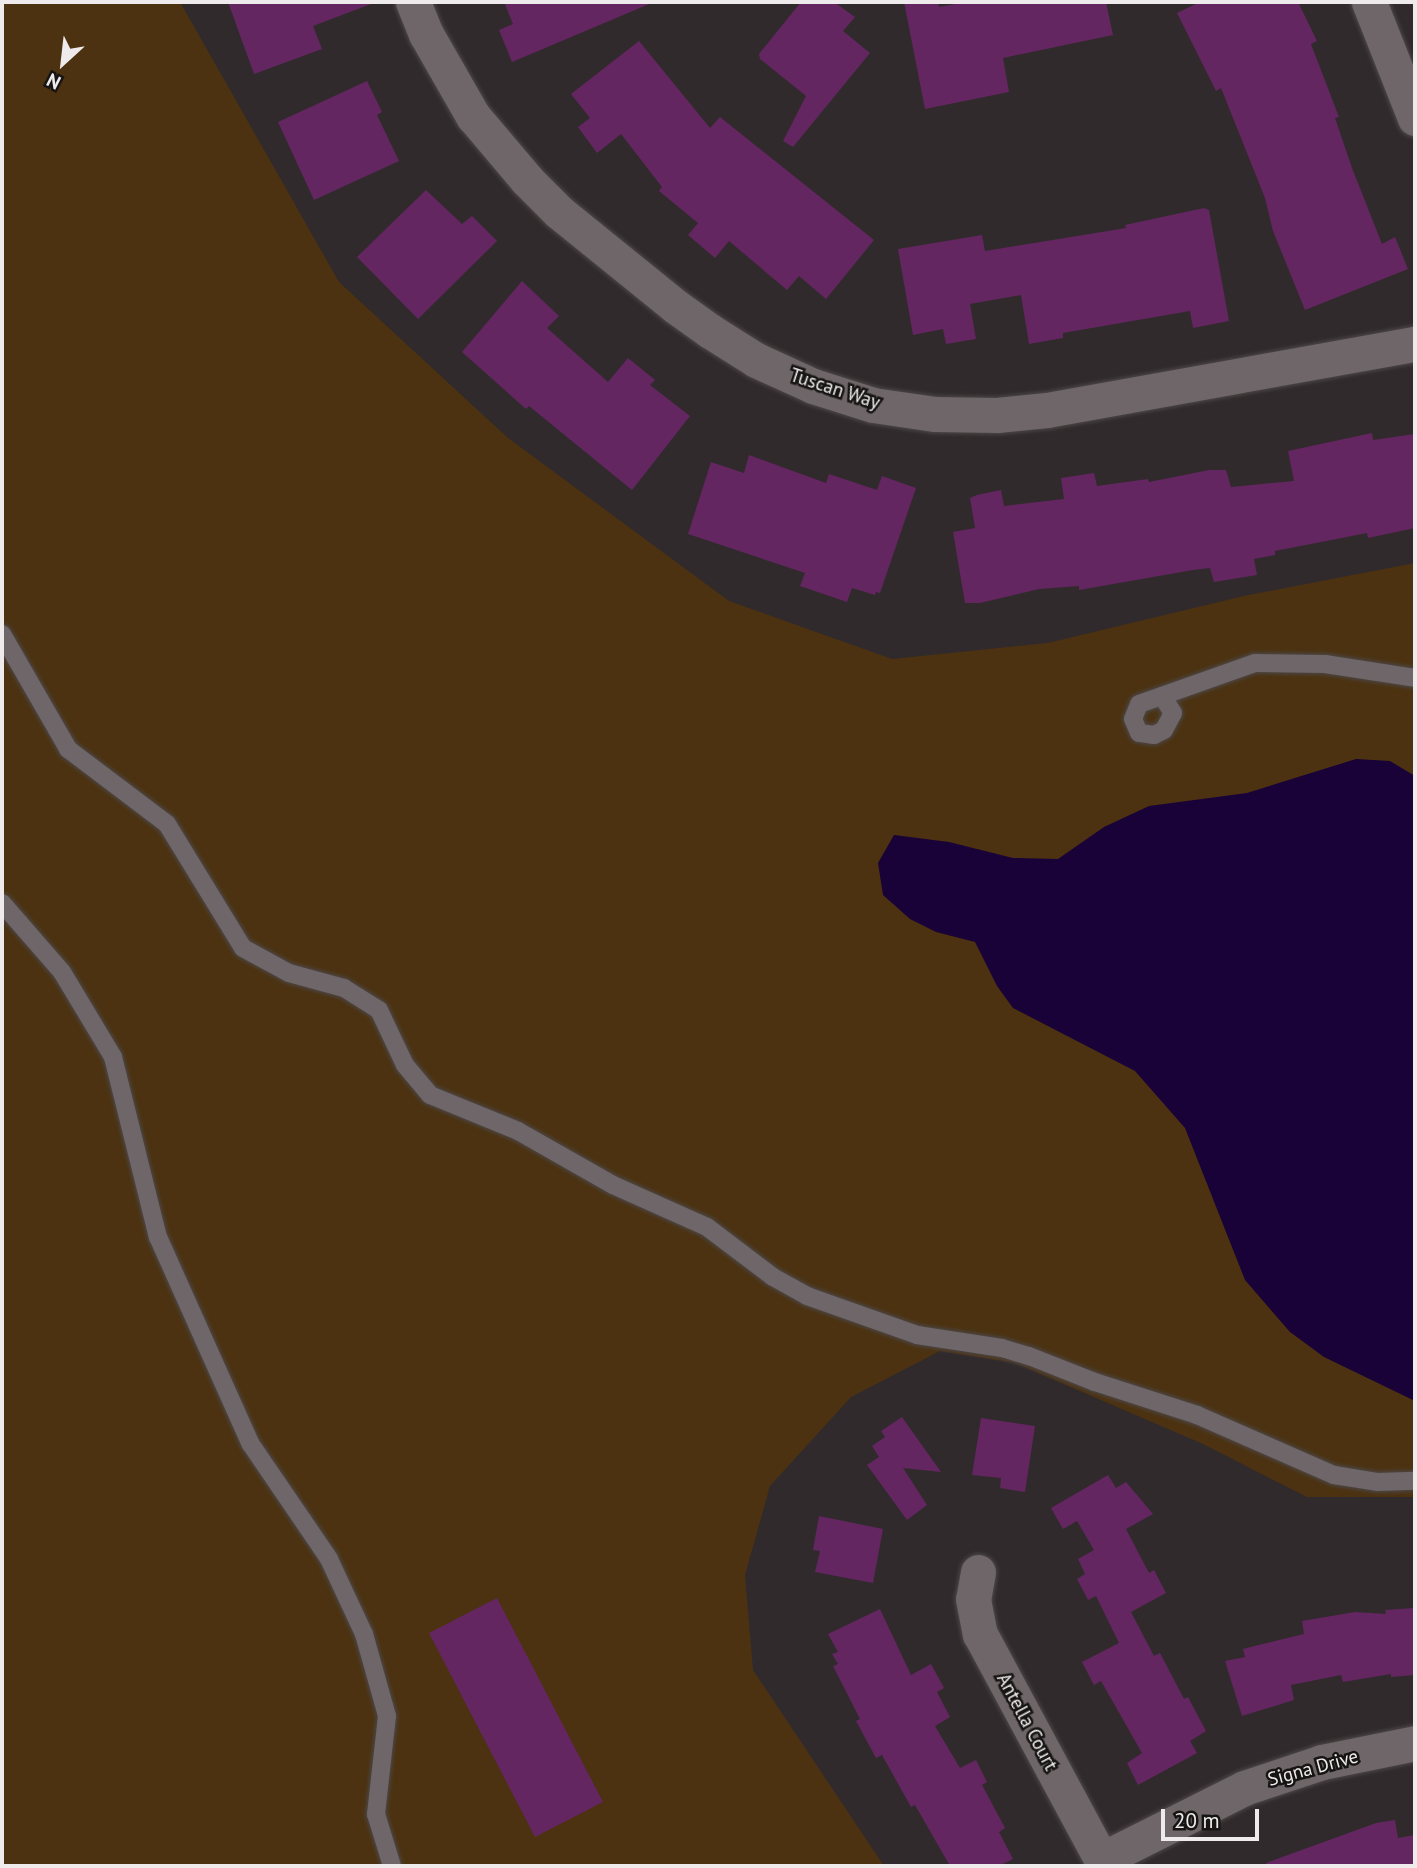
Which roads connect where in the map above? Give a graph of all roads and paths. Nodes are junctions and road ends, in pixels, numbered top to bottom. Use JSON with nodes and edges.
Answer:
{"nodes":[{"id":1,"x":414,"y":2,"type":"edge"},
{"id":2,"x":1369,"y":2,"type":"edge"},
{"id":3,"x":1415,"y":118,"type":"edge"},
{"id":4,"x":1415,"y":344,"type":"edge"},
{"id":5,"x":2,"y":634,"type":"edge"},
{"id":6,"x":1415,"y":678,"type":"edge"},
{"id":7,"x":1162,"y":696,"type":"dead end"},
{"id":8,"x":2,"y":903,"type":"edge"},
{"id":9,"x":1415,"y":1481,"type":"edge"},
{"id":10,"x":978,"y":1572,"type":"dead end"},
{"id":11,"x":1415,"y":1744,"type":"edge"},
{"id":12,"x":1103,"y":1863,"type":"edge"},
{"id":13,"x":392,"y":1866,"type":"edge"}],
"edges":[{"from":1,"to":4,"type":"street","name":"Tuscan Way"},
{"from":2,"to":3,"type":"street"},
{"from":5,"to":9,"type":"lane"},
{"from":6,"to":7,"type":"lane"},
{"from":8,"to":13,"type":"lane"},
{"from":10,"to":12,"type":"street","name":"Antella Court"},
{"from":11,"to":12,"type":"street","name":"Signa Drive"}]}
